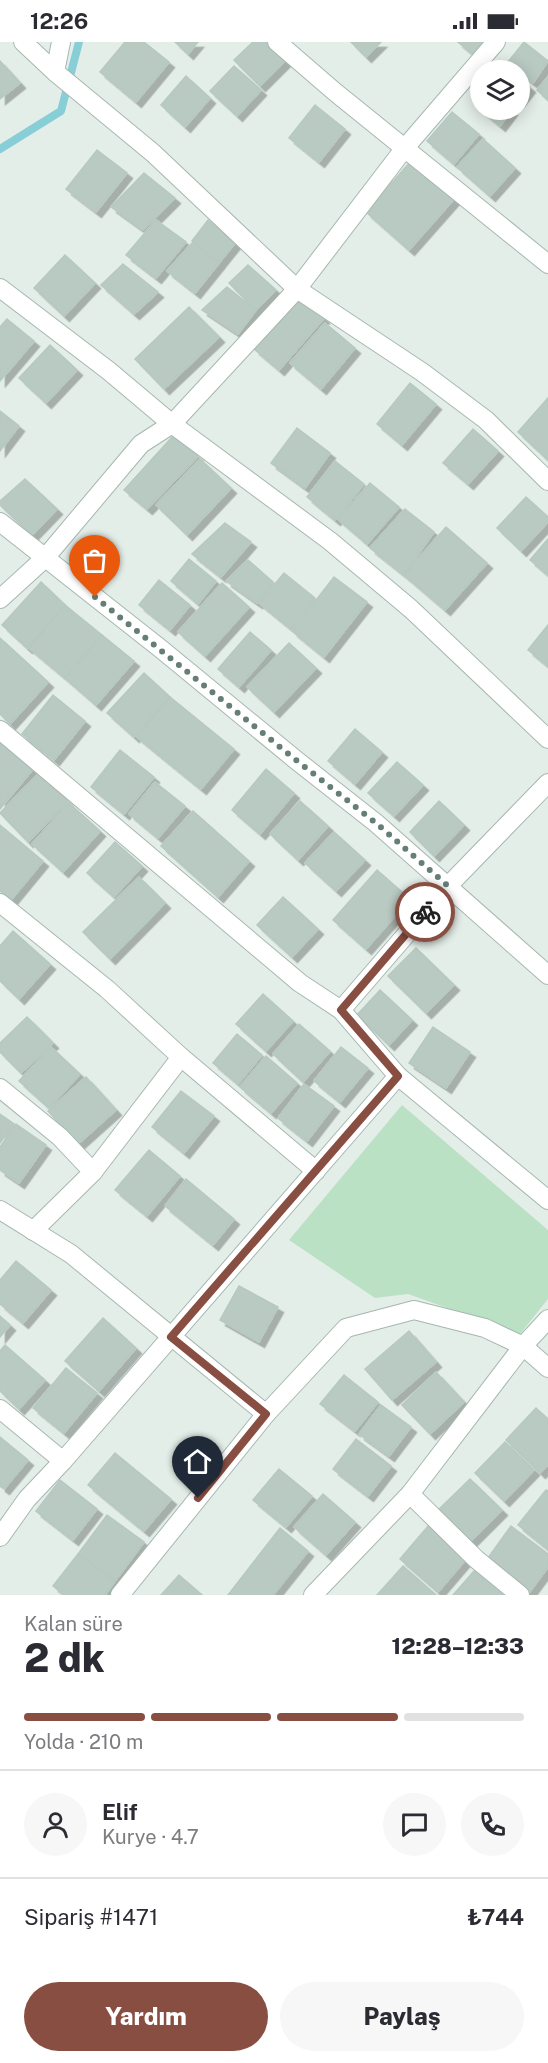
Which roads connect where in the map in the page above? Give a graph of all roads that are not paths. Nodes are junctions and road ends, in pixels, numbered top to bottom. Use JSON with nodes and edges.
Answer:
{"nodes":[{"id":1,"x":23,"y":42,"type":"edge"},
{"id":2,"x":61,"y":42,"type":"edge"},
{"id":3,"x":277,"y":42,"type":"edge"},
{"id":4,"x":496,"y":42,"type":"edge"},
{"id":5,"x":56,"y":72,"type":"junction"},
{"id":6,"x":404,"y":149,"type":"junction"},
{"id":7,"x":548,"y":264,"type":"edge"},
{"id":8,"x":0,"y":288,"type":"edge"},
{"id":9,"x":297,"y":289,"type":"junction"},
{"id":10,"x":172,"y":424,"type":"junction"},
{"id":11,"x":548,"y":481,"type":"edge"},
{"id":12,"x":0,"y":522,"type":"edge"},
{"id":13,"x":45,"y":558,"type":"junction"},
{"id":14,"x":0,"y":599,"type":"edge"},
{"id":15,"x":0,"y":730,"type":"edge"},
{"id":16,"x":548,"y":739,"type":"edge"},
{"id":17,"x":548,"y":783,"type":"edge"},
{"id":18,"x":448,"y":886,"type":"junction"},
{"id":19,"x":0,"y":903,"type":"edge"},
{"id":20,"x":548,"y":975,"type":"edge"},
{"id":21,"x":341,"y":1010,"type":"junction"},
{"id":22,"x":181,"y":1057,"type":"junction"},
{"id":23,"x":398,"y":1076,"type":"junction"},
{"id":24,"x":0,"y":1088,"type":"edge"},
{"id":25,"x":316,"y":1171,"type":"junction"},
{"id":26,"x":93,"y":1172,"type":"junction"},
{"id":27,"x":548,"y":1200,"type":"edge"},
{"id":28,"x":0,"y":1210,"type":"edge"},
{"id":29,"x":33,"y":1231,"type":"junction"},
{"id":30,"x":548,"y":1319,"type":"edge"},
{"id":31,"x":171,"y":1337,"type":"junction"},
{"id":32,"x":523,"y":1346,"type":"junction"},
{"id":33,"x":548,"y":1368,"type":"edge"},
{"id":34,"x":0,"y":1409,"type":"edge"},
{"id":35,"x":266,"y":1414,"type":"junction"},
{"id":36,"x":63,"y":1461,"type":"junction"},
{"id":37,"x":410,"y":1494,"type":"junction"},
{"id":38,"x":0,"y":1537,"type":"edge"},
{"id":39,"x":120,"y":1595,"type":"edge"},
{"id":40,"x":313,"y":1595,"type":"edge"},
{"id":41,"x":520,"y":1595,"type":"edge"}],
"edges":[{"from":1,"to":5,"type":"street"},
{"from":2,"to":5,"type":"street"},
{"from":3,"to":6,"type":"street"},
{"from":4,"to":6,"type":"street"},
{"from":5,"to":9,"type":"street"},
{"from":6,"to":7,"type":"street"},
{"from":6,"to":9,"type":"street"},
{"from":8,"to":10,"type":"street"},
{"from":9,"to":10,"type":"street"},
{"from":9,"to":11,"type":"street"},
{"from":10,"to":13,"type":"street"},
{"from":10,"to":16,"type":"street"},
{"from":12,"to":13,"type":"street"},
{"from":13,"to":14,"type":"street"},
{"from":13,"to":18,"type":"street"},
{"from":15,"to":21,"type":"street"},
{"from":17,"to":18,"type":"street"},
{"from":18,"to":20,"type":"street"},
{"from":18,"to":21,"type":"street"},
{"from":19,"to":22,"type":"street"},
{"from":21,"to":23,"type":"street"},
{"from":22,"to":25,"type":"street"},
{"from":22,"to":26,"type":"street"},
{"from":23,"to":25,"type":"street"},
{"from":23,"to":27,"type":"street"},
{"from":24,"to":26,"type":"street"},
{"from":25,"to":31,"type":"street"},
{"from":26,"to":29,"type":"street"},
{"from":28,"to":29,"type":"street"},
{"from":29,"to":31,"type":"street"},
{"from":30,"to":32,"type":"street"},
{"from":31,"to":35,"type":"street"},
{"from":31,"to":36,"type":"street"},
{"from":32,"to":33,"type":"street"},
{"from":32,"to":35,"type":"street"},
{"from":32,"to":37,"type":"street"},
{"from":34,"to":36,"type":"street"},
{"from":35,"to":39,"type":"street"},
{"from":36,"to":38,"type":"street"},
{"from":37,"to":40,"type":"street"},
{"from":37,"to":41,"type":"street"}]}
